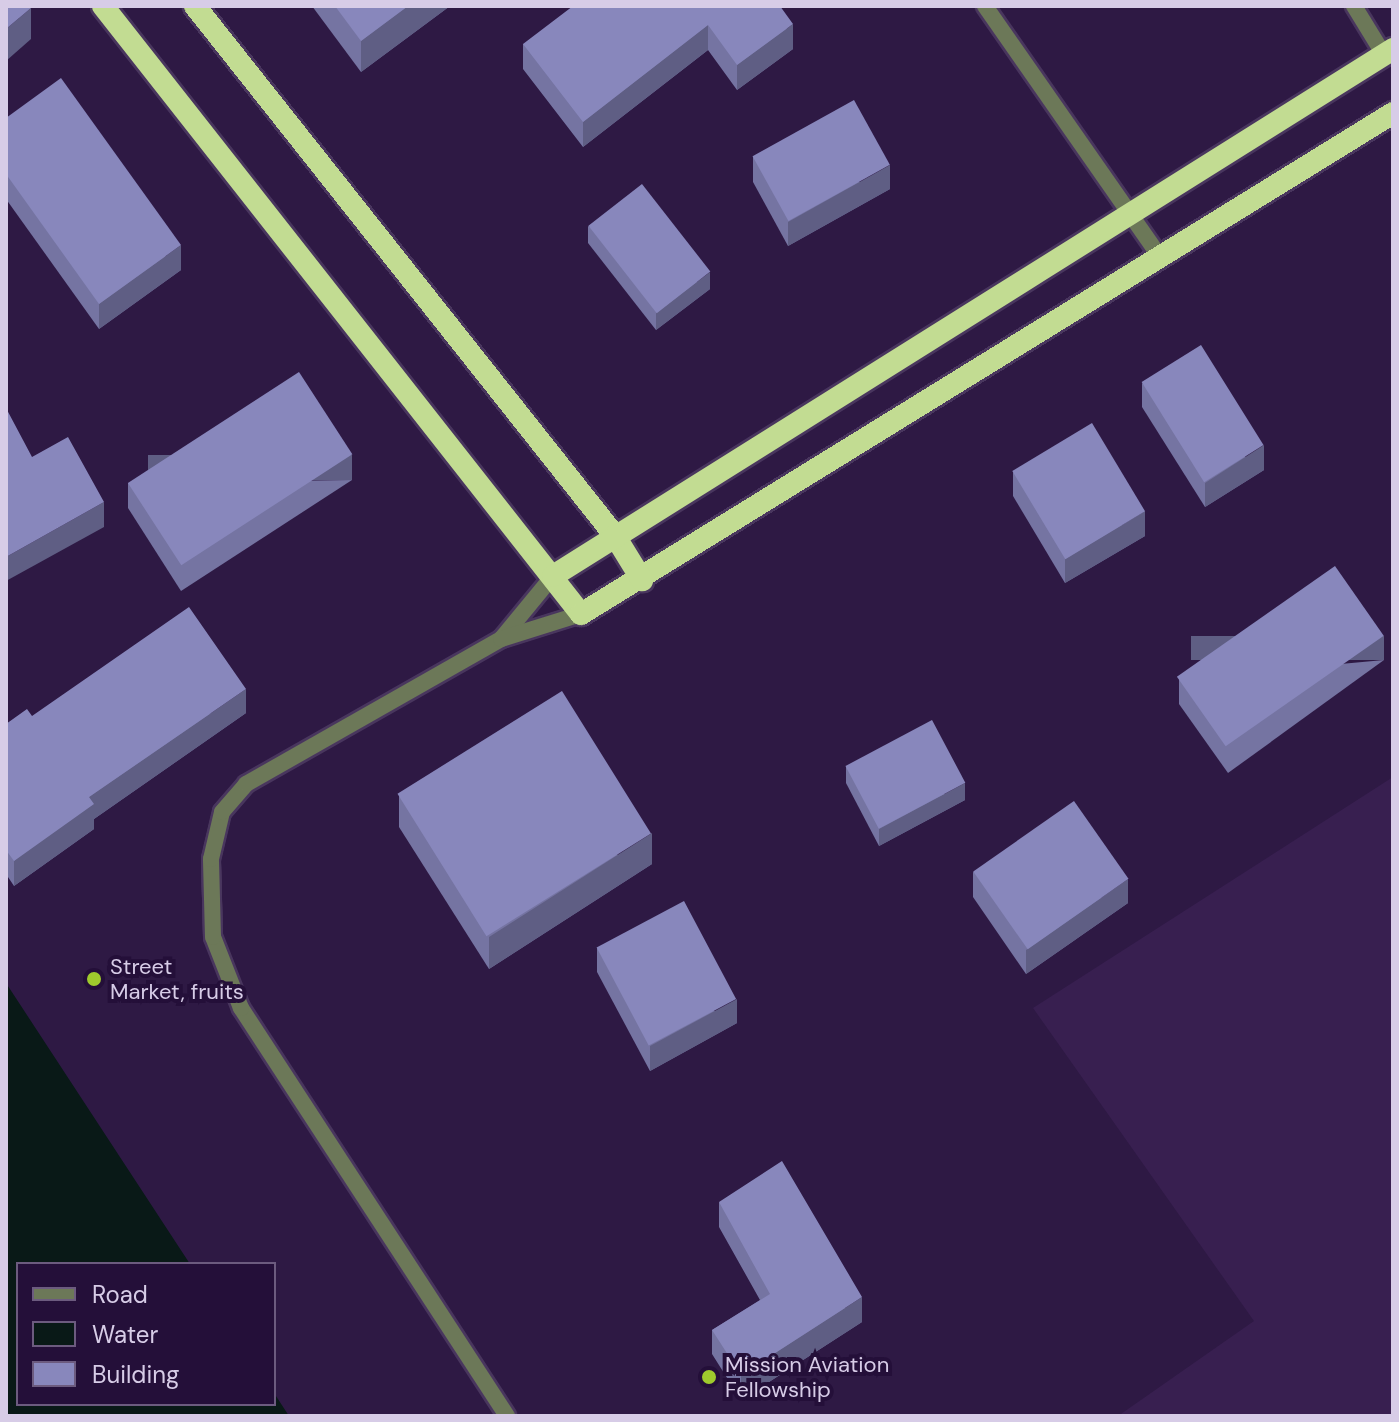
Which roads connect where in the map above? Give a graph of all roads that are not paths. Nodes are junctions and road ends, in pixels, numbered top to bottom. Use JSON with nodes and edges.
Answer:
{"nodes":[{"id":1,"x":103,"y":6,"type":"edge"},
{"id":2,"x":195,"y":6,"type":"edge"},
{"id":3,"x":985,"y":6,"type":"edge"},
{"id":4,"x":1354,"y":6,"type":"edge"},
{"id":5,"x":1388,"y":52,"type":"edge"},
{"id":6,"x":1393,"y":113,"type":"edge"},
{"id":7,"x":1132,"y":213,"type":"junction"},
{"id":8,"x":1161,"y":258,"type":"junction"},
{"id":9,"x":615,"y":536,"type":"junction"},
{"id":10,"x":553,"y":576,"type":"junction"},
{"id":11,"x":642,"y":580,"type":"junction"},
{"id":12,"x":581,"y":614,"type":"junction"},
{"id":13,"x":501,"y":639,"type":"junction"},
{"id":14,"x":507,"y":1416,"type":"edge"}],
"edges":[{"from":1,"to":10,"type":"highway"},
{"from":2,"to":9,"type":"highway"},
{"from":3,"to":7,"type":"street"},
{"from":4,"to":5,"type":"street"},
{"from":5,"to":7,"type":"highway"},
{"from":6,"to":8,"type":"highway"},
{"from":7,"to":8,"type":"street"},
{"from":7,"to":9,"type":"highway"},
{"from":8,"to":11,"type":"highway"},
{"from":9,"to":10,"type":"highway"},
{"from":9,"to":11,"type":"highway"},
{"from":10,"to":12,"type":"highway"},
{"from":10,"to":13,"type":"street"},
{"from":11,"to":12,"type":"highway"},
{"from":12,"to":13,"type":"street"},
{"from":13,"to":14,"type":"street"}]}
